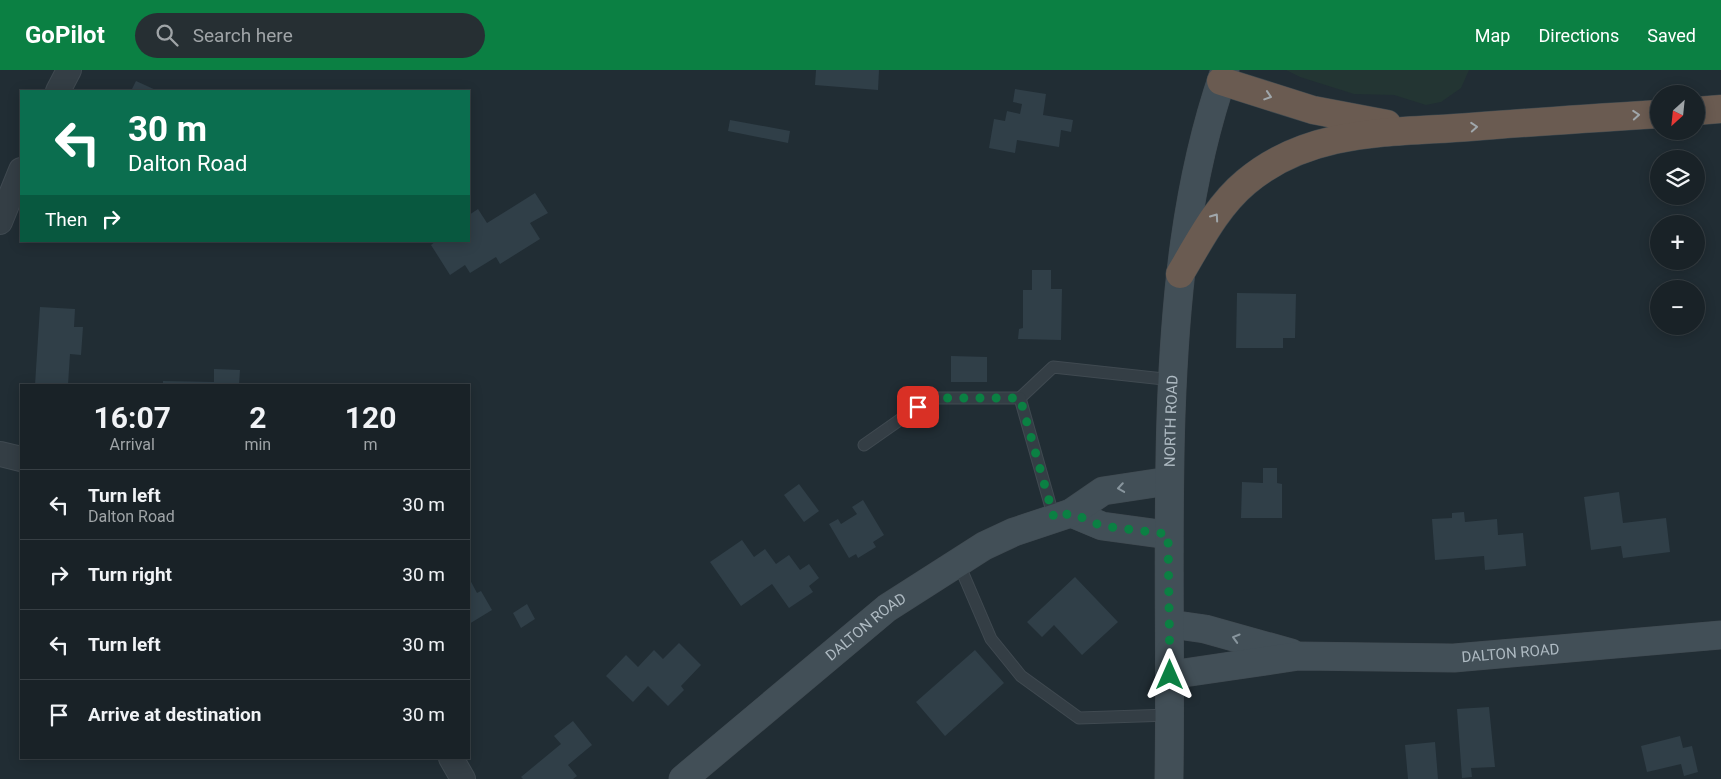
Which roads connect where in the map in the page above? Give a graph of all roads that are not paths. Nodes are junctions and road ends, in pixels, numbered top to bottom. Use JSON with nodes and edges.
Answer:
{"nodes":[{"id":1,"x":69,"y":70,"type":"edge"},
{"id":2,"x":1223,"y":75,"type":"edge"},
{"id":3,"x":59,"y":90,"type":"edge"},
{"id":4,"x":1721,"y":109,"type":"edge"},
{"id":5,"x":1705,"y":110,"type":"edge"},
{"id":6,"x":1650,"y":115,"type":"edge"},
{"id":7,"x":1425,"y":129,"type":"junction"},
{"id":8,"x":20,"y":172,"type":"edge"},
{"id":9,"x":0,"y":222,"type":"edge"},
{"id":10,"x":1180,"y":274,"type":"junction"},
{"id":11,"x":1173,"y":380,"type":"junction"},
{"id":12,"x":1020,"y":398,"type":"junction"},
{"id":13,"x":864,"y":445,"type":"dead end"},
{"id":14,"x":0,"y":454,"type":"edge"},
{"id":15,"x":20,"y":459,"type":"edge"},
{"id":16,"x":1169,"y":481,"type":"junction"},
{"id":17,"x":1063,"y":516,"type":"junction"},
{"id":18,"x":1168,"y":534,"type":"junction"},
{"id":19,"x":958,"y":562,"type":"junction"},
{"id":20,"x":1170,"y":624,"type":"junction"},
{"id":21,"x":1721,"y":636,"type":"edge"},
{"id":22,"x":1299,"y":656,"type":"junction"},
{"id":23,"x":1170,"y":675,"type":"junction"},
{"id":24,"x":1170,"y":715,"type":"junction"},
{"id":25,"x":452,"y":759,"type":"edge"},
{"id":26,"x":463,"y":779,"type":"edge"},
{"id":27,"x":683,"y":779,"type":"edge"},
{"id":28,"x":1169,"y":779,"type":"edge"}],
"edges":[{"from":1,"to":3,"type":"street"},
{"from":2,"to":7,"type":"highway","one_way":true},
{"from":2,"to":10,"type":"street","name":"NORTH ROAD"},
{"from":4,"to":5,"type":"highway"},
{"from":7,"to":6,"type":"highway","one_way":true},
{"from":10,"to":7,"type":"highway","one_way":true},
{"from":8,"to":9,"type":"street"},
{"from":10,"to":11,"type":"street","name":"NORTH ROAD"},
{"from":11,"to":12,"type":"lane"},
{"from":11,"to":16,"type":"street","name":"NORTH ROAD"},
{"from":12,"to":13,"type":"lane"},
{"from":12,"to":17,"type":"lane"},
{"from":14,"to":15,"type":"street"},
{"from":16,"to":17,"type":"street","name":"DALTON ROAD","one_way":true},
{"from":16,"to":18,"type":"street","name":"NORTH ROAD"},
{"from":17,"to":18,"type":"street"},
{"from":17,"to":19,"type":"street","name":"DALTON ROAD"},
{"from":18,"to":20,"type":"street","name":"NORTH ROAD"},
{"from":19,"to":24,"type":"lane"},
{"from":19,"to":27,"type":"street","name":"DALTON ROAD"},
{"from":22,"to":20,"type":"street","name":"DALTON ROAD","one_way":true},
{"from":20,"to":23,"type":"street","name":"NORTH ROAD"},
{"from":21,"to":22,"type":"street","name":"DALTON ROAD"},
{"from":22,"to":23,"type":"street","name":"DALTON ROAD"},
{"from":23,"to":24,"type":"street","name":"NORTH ROAD"},
{"from":24,"to":28,"type":"street","name":"NORTH ROAD"},
{"from":25,"to":26,"type":"street"}]}
